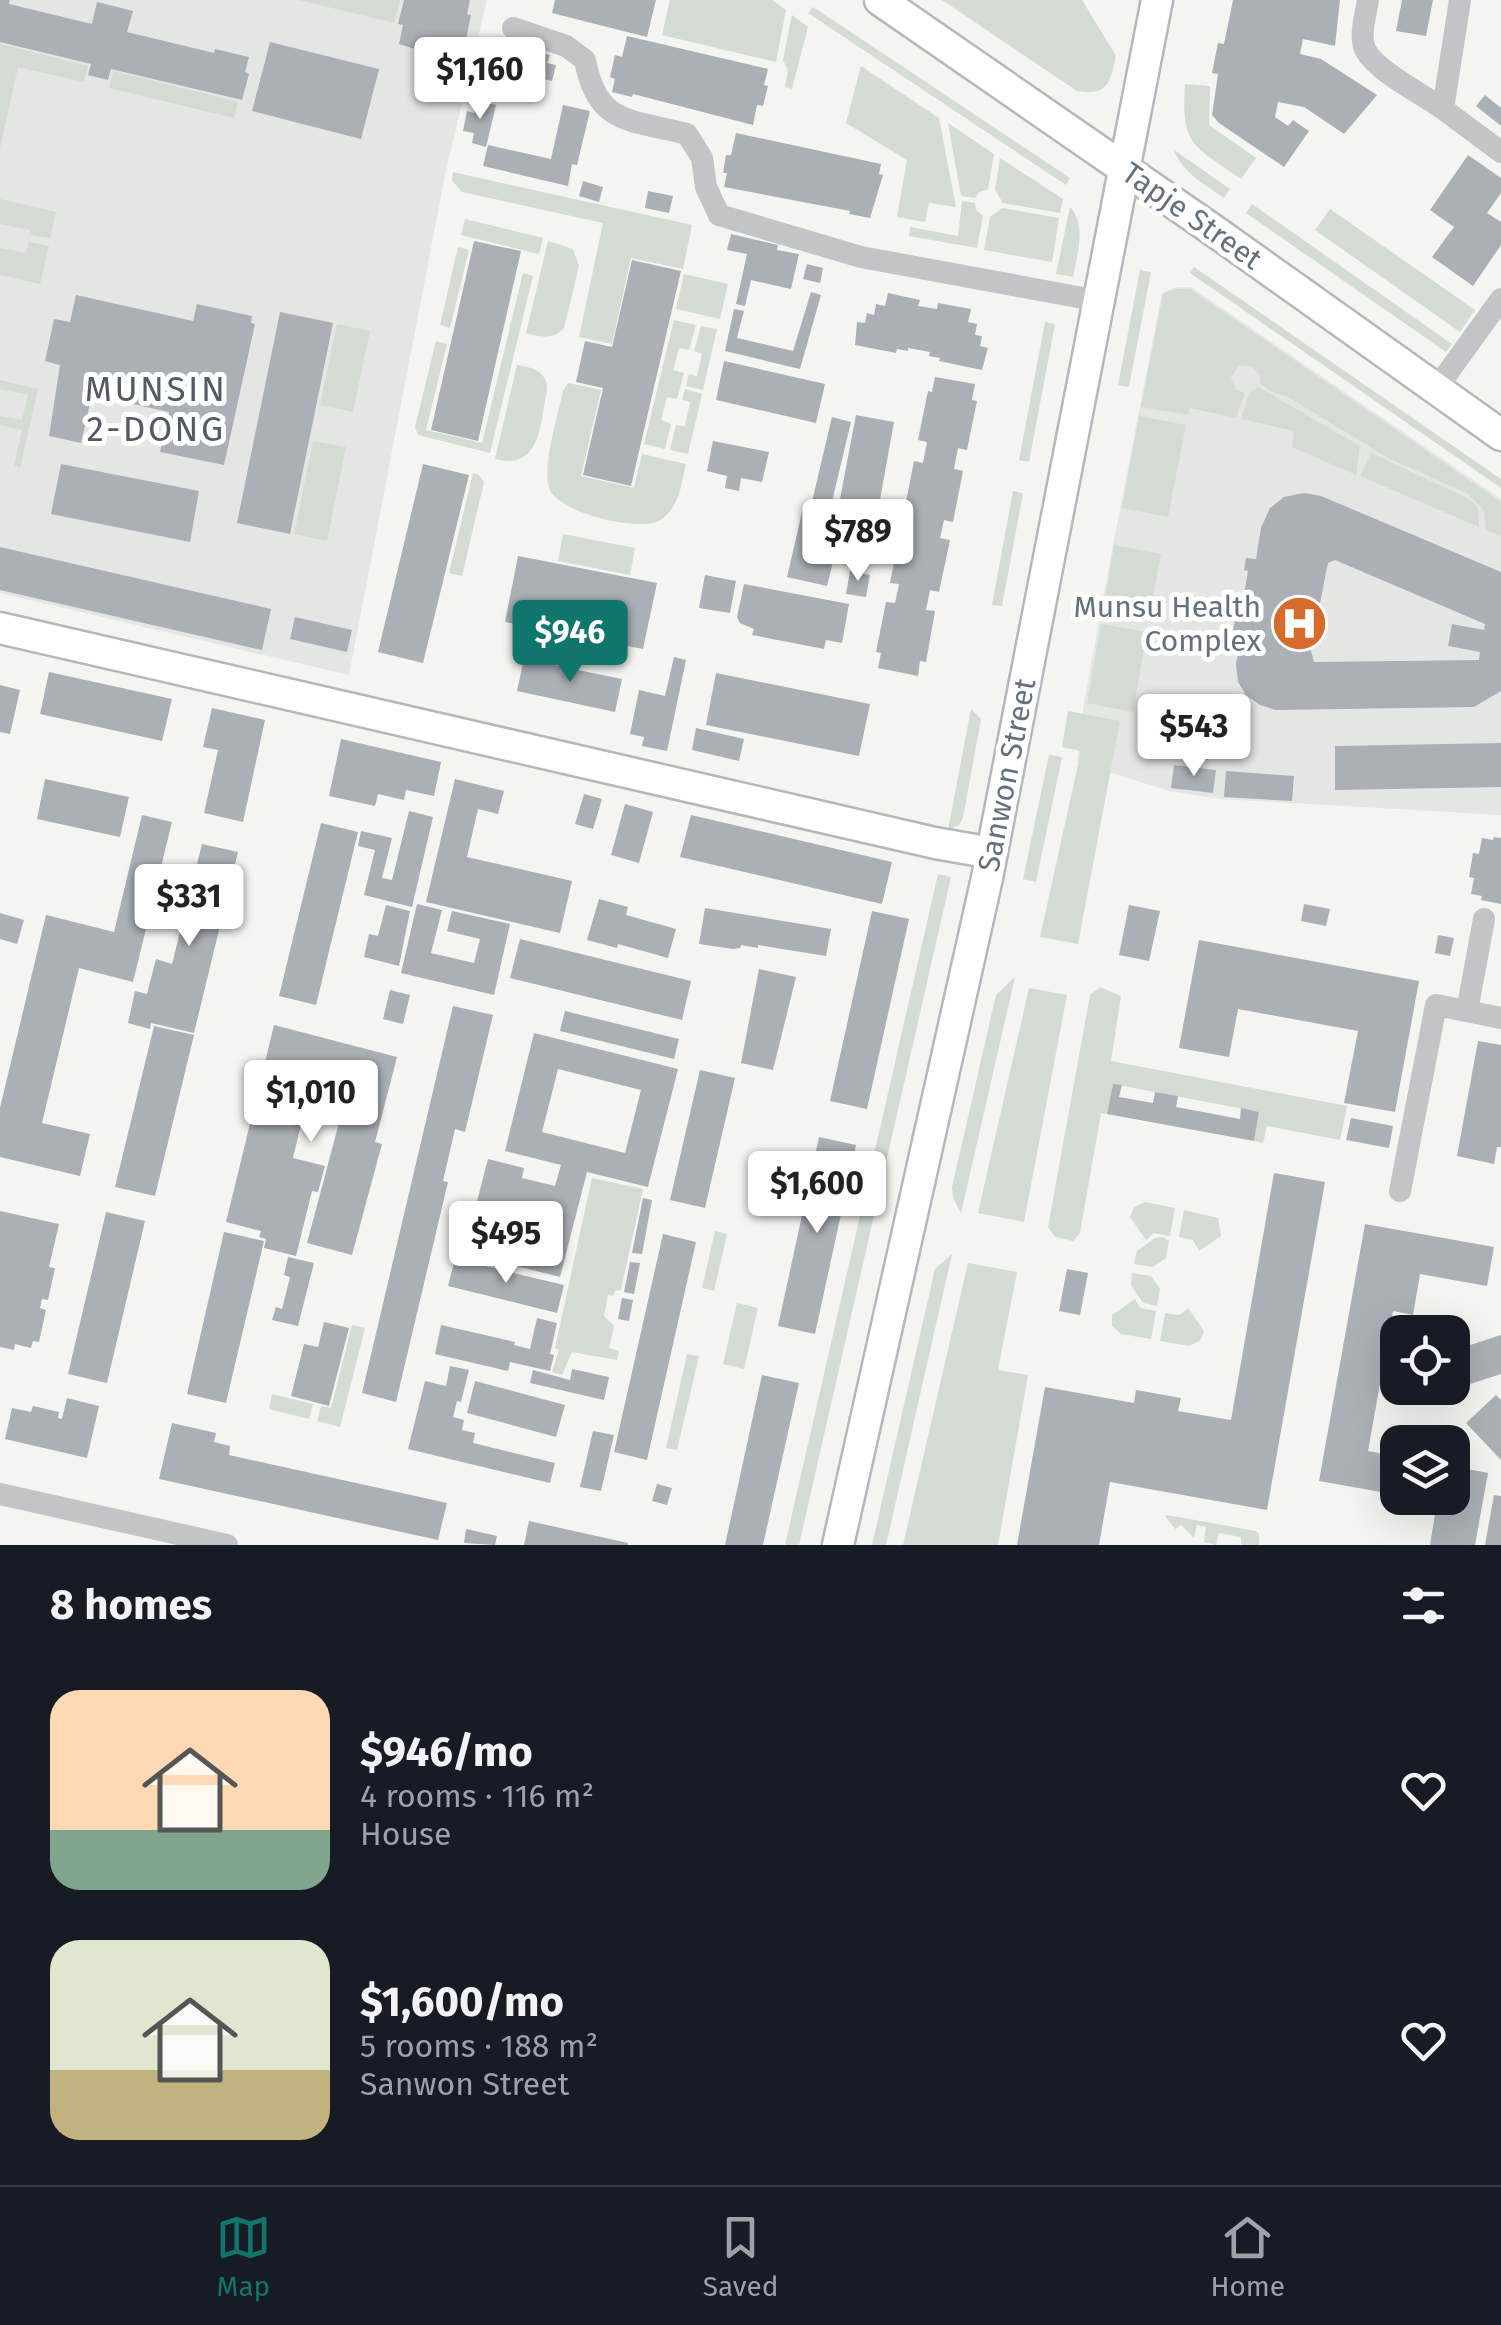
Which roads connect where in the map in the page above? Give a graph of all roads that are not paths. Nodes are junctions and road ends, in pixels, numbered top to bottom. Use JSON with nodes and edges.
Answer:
{"nodes":[{"id":1,"x":880,"y":0,"type":"edge"},
{"id":2,"x":1157,"y":0,"type":"edge"},
{"id":3,"x":1368,"y":0,"type":"edge"},
{"id":4,"x":1460,"y":0,"type":"edge"},
{"id":5,"x":513,"y":28,"type":"dead end"},
{"id":6,"x":1443,"y":109,"type":"junction"},
{"id":7,"x":1501,"y":152,"type":"edge"},
{"id":8,"x":1124,"y":169,"type":"junction"},
{"id":9,"x":1501,"y":299,"type":"edge"},
{"id":10,"x":1098,"y":301,"type":"junction"},
{"id":11,"x":1436,"y":388,"type":"junction"},
{"id":12,"x":1501,"y":434,"type":"edge"},
{"id":13,"x":0,"y":628,"type":"edge"},
{"id":14,"x":992,"y":853,"type":"junction"},
{"id":15,"x":1484,"y":919,"type":"dead end"},
{"id":16,"x":1466,"y":1012,"type":"junction"},
{"id":17,"x":1501,"y":1018,"type":"edge"},
{"id":18,"x":1400,"y":1191,"type":"dead end"},
{"id":19,"x":0,"y":1494,"type":"edge"},
{"id":20,"x":227,"y":1545,"type":"edge"},
{"id":21,"x":838,"y":1545,"type":"edge"}],
"edges":[{"from":1,"to":8,"type":"main road","name":"Tapje Street"},
{"from":2,"to":8,"type":"main road","name":"Sanwon Street"},
{"from":3,"to":6,"type":"street"},
{"from":4,"to":6,"type":"street"},
{"from":5,"to":10,"type":"street"},
{"from":6,"to":7,"type":"street"},
{"from":8,"to":10,"type":"main road","name":"Sanwon Street"},
{"from":8,"to":11,"type":"main road","name":"Tapje Street"},
{"from":9,"to":11,"type":"street"},
{"from":10,"to":14,"type":"main road","name":"Sanwon Street"},
{"from":11,"to":12,"type":"main road","name":"Tapje Street"},
{"from":13,"to":14,"type":"main road"},
{"from":14,"to":21,"type":"main road","name":"Sanwon Street"},
{"from":15,"to":16,"type":"street"},
{"from":16,"to":17,"type":"street"},
{"from":16,"to":18,"type":"street"},
{"from":19,"to":20,"type":"street"}]}
